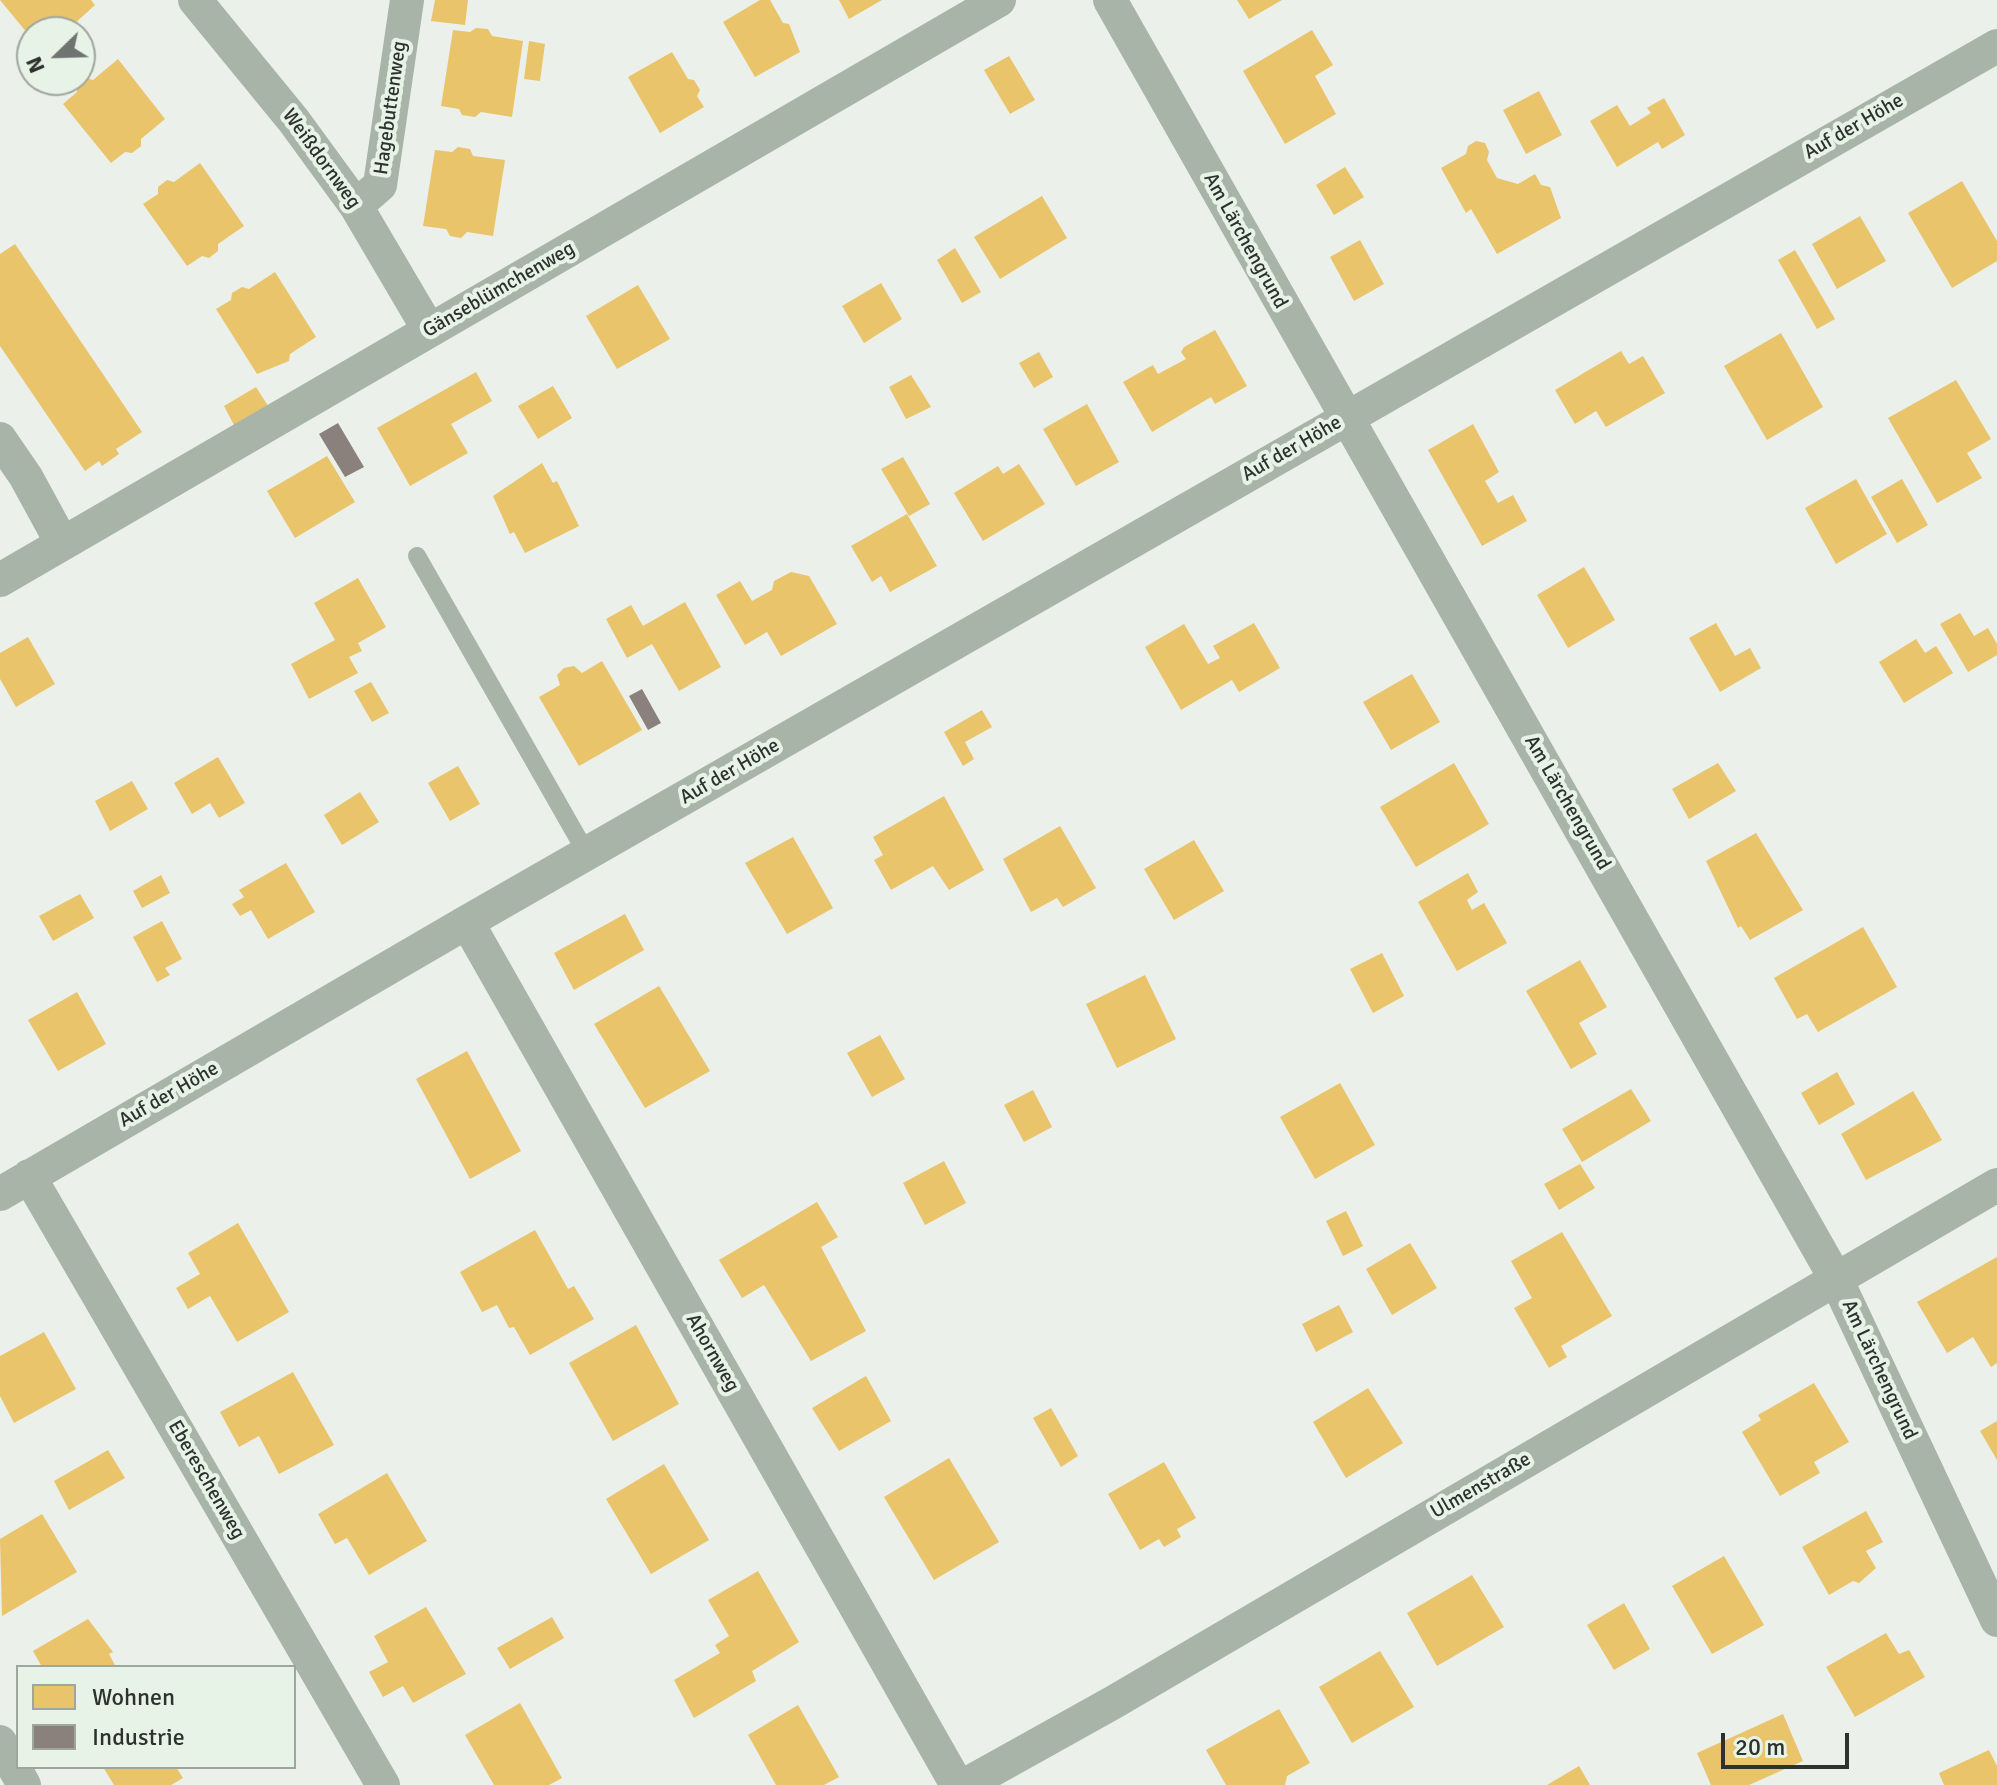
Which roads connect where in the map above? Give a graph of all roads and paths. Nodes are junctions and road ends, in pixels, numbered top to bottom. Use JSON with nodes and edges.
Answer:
{"nodes":[{"id":1,"x":195,"y":0,"type":"edge"},
{"id":2,"x":407,"y":0,"type":"edge"},
{"id":3,"x":999,"y":0,"type":"edge"},
{"id":4,"x":1110,"y":0,"type":"edge"},
{"id":5,"x":1997,"y":46,"type":"edge"},
{"id":6,"x":356,"y":206,"type":"junction"},
{"id":7,"x":429,"y":330,"type":"junction"},
{"id":8,"x":1345,"y":419,"type":"junction"},
{"id":9,"x":0,"y":439,"type":"edge"},
{"id":10,"x":62,"y":543,"type":"junction"},
{"id":11,"x":417,"y":556,"type":"dead end"},
{"id":12,"x":0,"y":580,"type":"edge"},
{"id":13,"x":587,"y":854,"type":"junction"},
{"id":14,"x":467,"y":922,"type":"junction"},
{"id":15,"x":29,"y":1176,"type":"junction"},
{"id":16,"x":1997,"y":1185,"type":"edge"},
{"id":17,"x":0,"y":1194,"type":"edge"},
{"id":18,"x":1837,"y":1281,"type":"junction"},
{"id":19,"x":1997,"y":1620,"type":"edge"},
{"id":20,"x":0,"y":1742,"type":"edge"},
{"id":21,"x":24,"y":1785,"type":"edge"},
{"id":22,"x":383,"y":1785,"type":"edge"},
{"id":23,"x":957,"y":1785,"type":"edge"},
{"id":24,"x":965,"y":1785,"type":"edge"}],
"edges":[{"from":1,"to":6,"type":"street","name":"Weißdornweg"},
{"from":2,"to":6,"type":"street","name":"Hagebuttenweg"},
{"from":3,"to":7,"type":"street","name":"Gänseblümchenweg"},
{"from":4,"to":8,"type":"street","name":"Am Lärchengrund"},
{"from":5,"to":8,"type":"street","name":"Auf der Höhe"},
{"from":6,"to":7,"type":"street","name":"Weißdornweg"},
{"from":7,"to":10,"type":"street","name":"Gänseblümchenweg"},
{"from":8,"to":13,"type":"street","name":"Auf der Höhe"},
{"from":8,"to":18,"type":"street","name":"Am Lärchengrund"},
{"from":9,"to":10,"type":"street"},
{"from":10,"to":12,"type":"street","name":"Gänseblümchenweg"},
{"from":11,"to":13,"type":"lane"},
{"from":13,"to":14,"type":"street","name":"Auf der Höhe"},
{"from":14,"to":15,"type":"street","name":"Auf der Höhe"},
{"from":14,"to":23,"type":"street","name":"Ahornweg"},
{"from":15,"to":17,"type":"street","name":"Auf der Höhe"},
{"from":15,"to":22,"type":"street","name":"Ebereschenweg"},
{"from":16,"to":18,"type":"street","name":"Ulmenstraße"},
{"from":18,"to":19,"type":"street","name":"Am Lärchengrund"},
{"from":18,"to":24,"type":"street","name":"Ulmenstraße"},
{"from":20,"to":21,"type":"street"}]}
